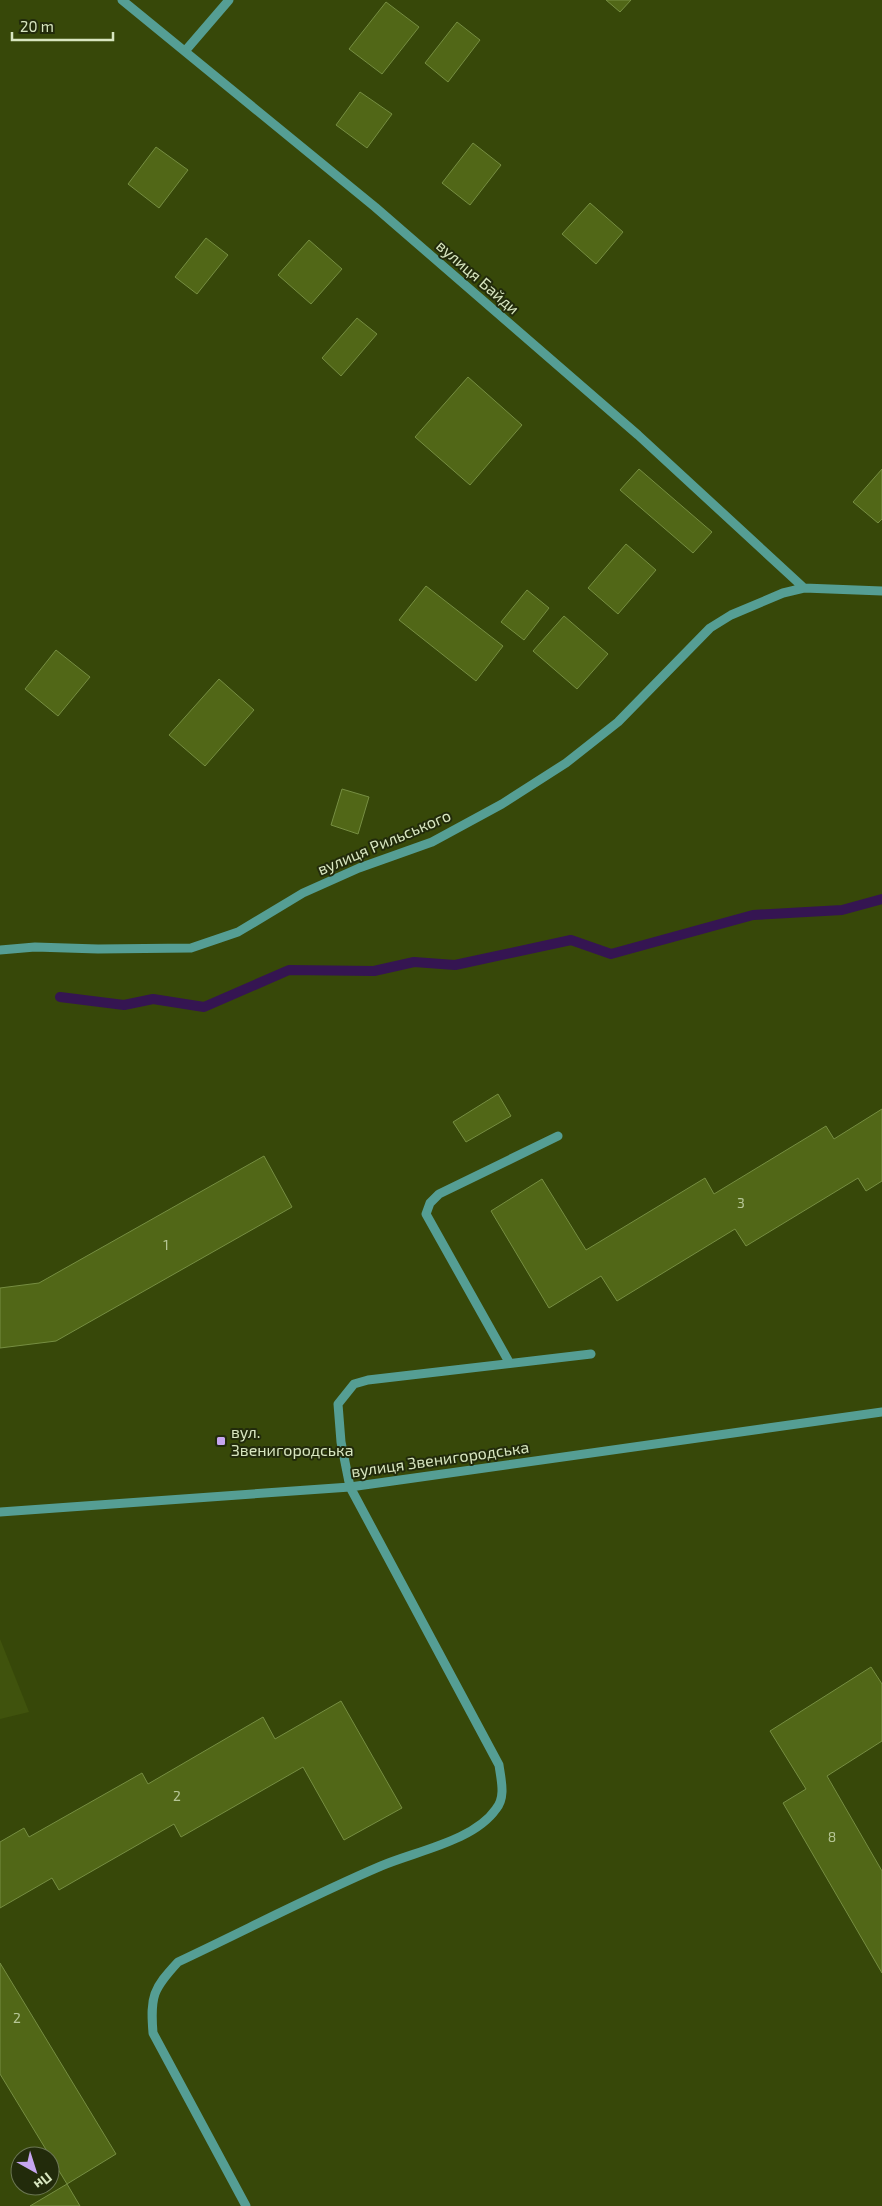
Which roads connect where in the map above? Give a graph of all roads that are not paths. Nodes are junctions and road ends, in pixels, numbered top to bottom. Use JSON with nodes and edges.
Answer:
{"nodes":[{"id":1,"x":122,"y":0,"type":"edge"},
{"id":2,"x":229,"y":0,"type":"edge"},
{"id":3,"x":186,"y":50,"type":"junction"},
{"id":4,"x":804,"y":588,"type":"junction"},
{"id":5,"x":882,"y":591,"type":"edge"},
{"id":6,"x":0,"y":950,"type":"edge"},
{"id":7,"x":558,"y":1136,"type":"dead end"},
{"id":8,"x":591,"y":1354,"type":"dead end"},
{"id":9,"x":509,"y":1362,"type":"junction"},
{"id":10,"x":882,"y":1412,"type":"edge"},
{"id":11,"x":350,"y":1487,"type":"junction"},
{"id":12,"x":0,"y":1512,"type":"edge"},
{"id":13,"x":246,"y":2206,"type":"edge"}],
"edges":[{"from":1,"to":3,"type":"street","name":"вулиця Байди"},
{"from":2,"to":3,"type":"street"},
{"from":3,"to":4,"type":"street","name":"вулиця Байди"},
{"from":4,"to":5,"type":"street","name":"вулиця Рильського"},
{"from":4,"to":6,"type":"street","name":"вулиця Рильського"},
{"from":7,"to":9,"type":"street"},
{"from":8,"to":9,"type":"street"},
{"from":9,"to":11,"type":"street"},
{"from":10,"to":11,"type":"street","name":"вулиця Звенигородська"},
{"from":11,"to":12,"type":"street","name":"вулиця Звенигородська"},
{"from":11,"to":13,"type":"street"}]}
